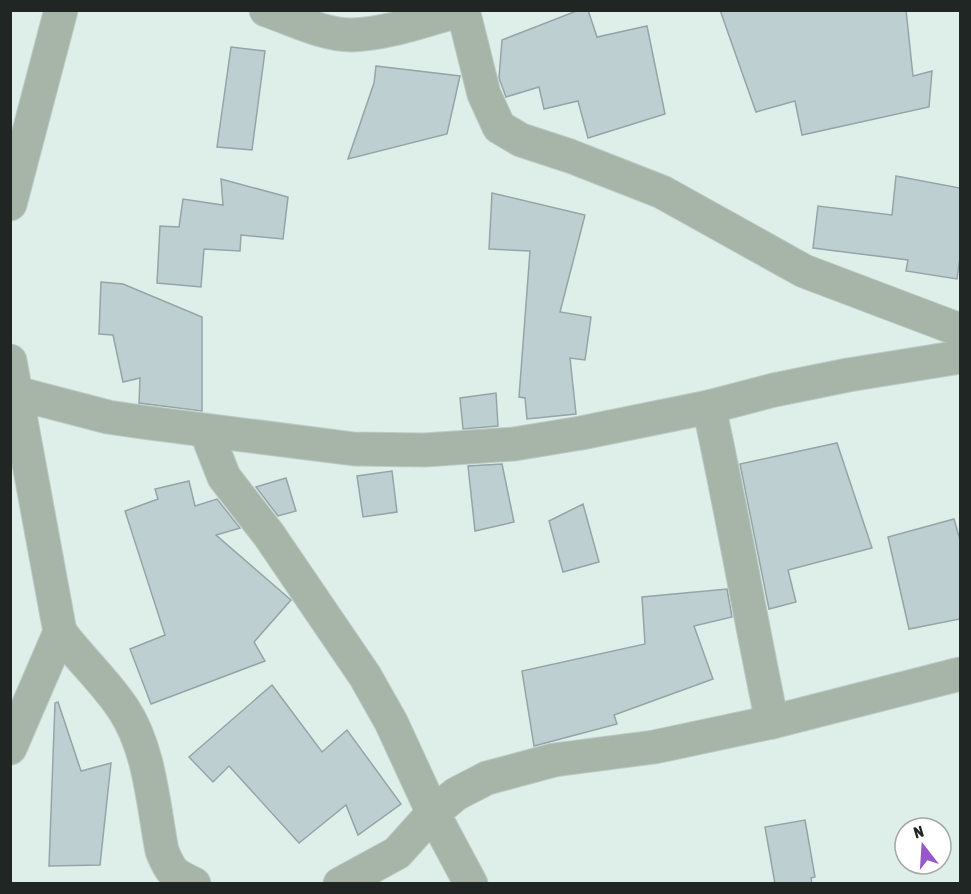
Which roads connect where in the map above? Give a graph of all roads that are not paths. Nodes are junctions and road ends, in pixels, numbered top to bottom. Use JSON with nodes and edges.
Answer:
{"nodes":[{"id":1,"x":61,"y":10,"type":"edge"},
{"id":2,"x":266,"y":10,"type":"edge"},
{"id":3,"x":462,"y":10,"type":"edge"},
{"id":4,"x":10,"y":204,"type":"edge"},
{"id":5,"x":960,"y":330,"type":"edge"},
{"id":6,"x":960,"y":357,"type":"edge"},
{"id":7,"x":10,"y":361,"type":"edge"},
{"id":8,"x":13,"y":393,"type":"edge"},
{"id":9,"x":709,"y":407,"type":"junction"},
{"id":10,"x":206,"y":431,"type":"junction"},
{"id":11,"x":60,"y":632,"type":"junction"},
{"id":12,"x":960,"y":674,"type":"edge"},
{"id":13,"x":772,"y":722,"type":"junction"},
{"id":14,"x":13,"y":733,"type":"edge"},
{"id":15,"x":433,"y":813,"type":"junction"},
{"id":16,"x":194,"y":884,"type":"edge"},
{"id":17,"x":340,"y":884,"type":"edge"},
{"id":18,"x":471,"y":884,"type":"edge"}],
"edges":[{"from":1,"to":4,"type":"street"},
{"from":2,"to":3,"type":"street"},
{"from":3,"to":5,"type":"street"},
{"from":6,"to":9,"type":"street"},
{"from":7,"to":8,"type":"street"},
{"from":8,"to":10,"type":"street"},
{"from":8,"to":11,"type":"street"},
{"from":9,"to":10,"type":"street"},
{"from":9,"to":13,"type":"street"},
{"from":10,"to":15,"type":"street"},
{"from":11,"to":14,"type":"street"},
{"from":11,"to":16,"type":"street"},
{"from":12,"to":13,"type":"street"},
{"from":13,"to":15,"type":"street"},
{"from":15,"to":17,"type":"street"},
{"from":15,"to":18,"type":"street"}]}
